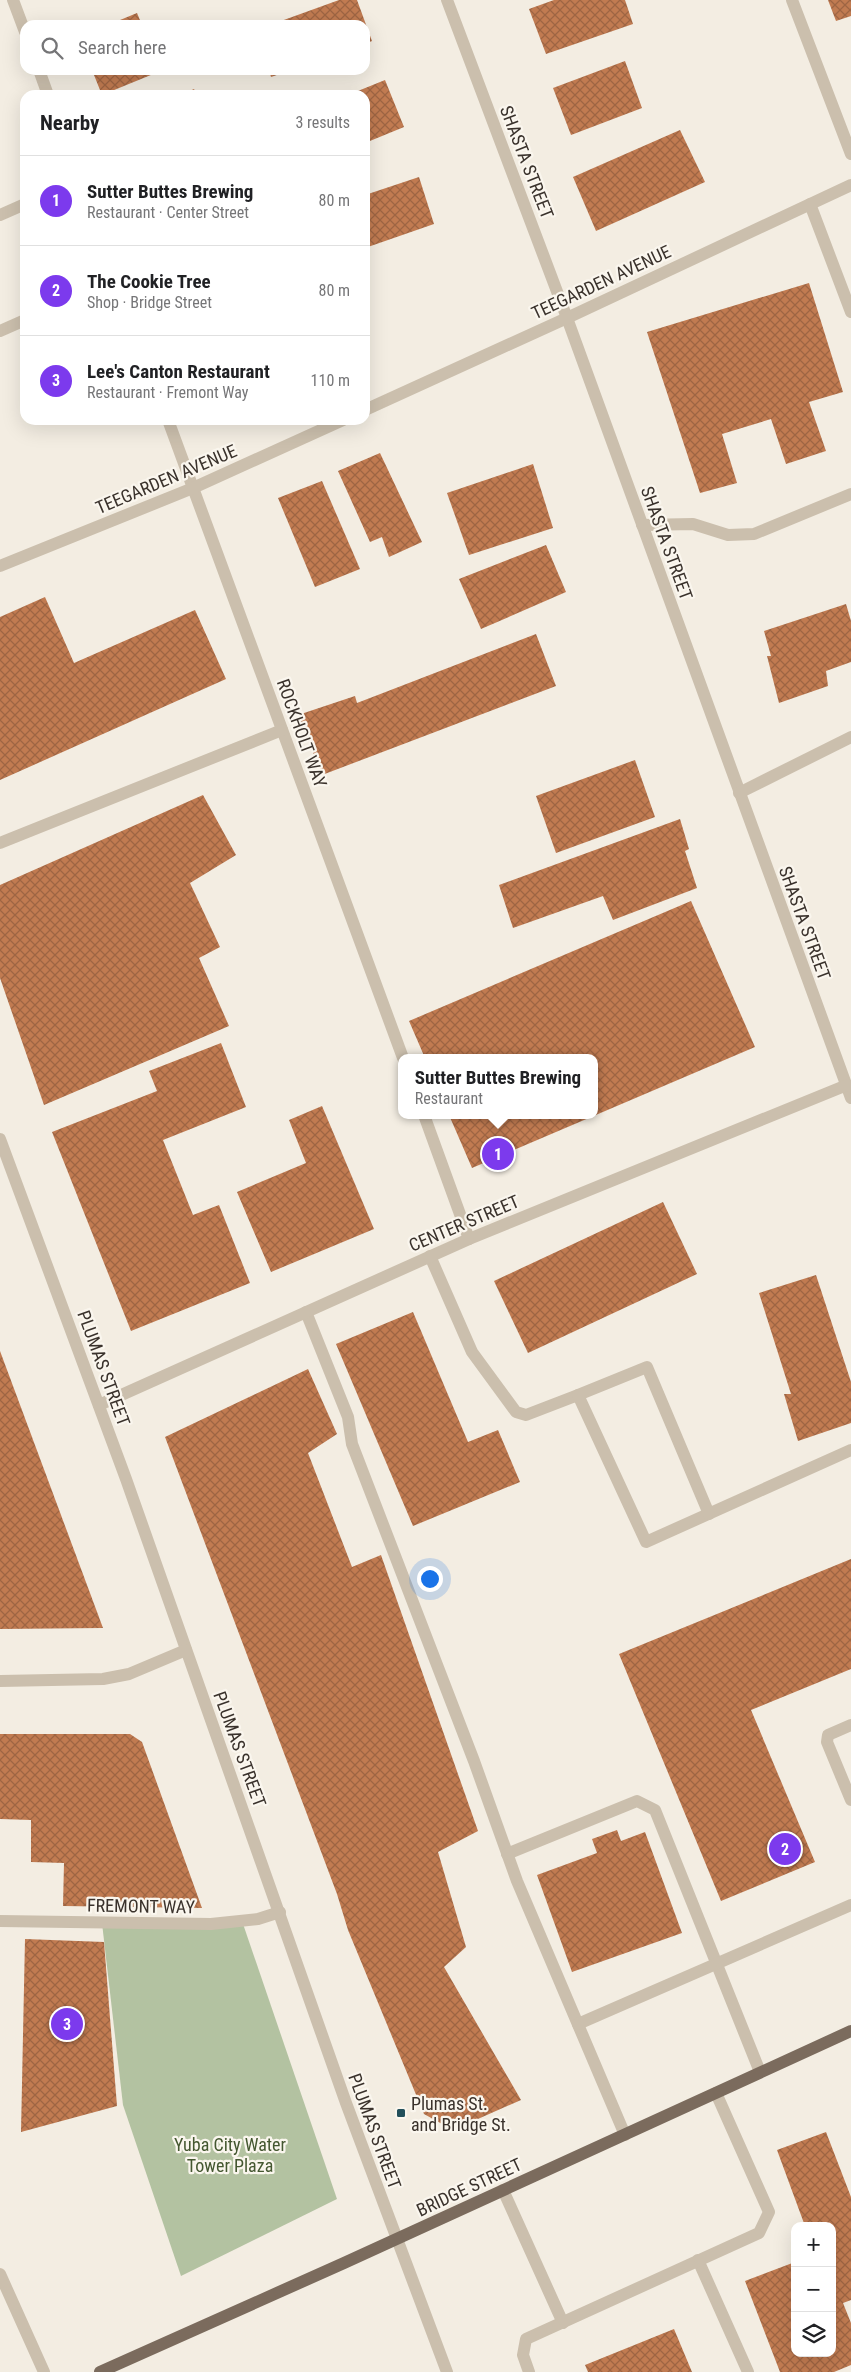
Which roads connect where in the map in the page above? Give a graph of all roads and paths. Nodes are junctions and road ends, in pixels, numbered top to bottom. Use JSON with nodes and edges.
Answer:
{"nodes":[{"id":1,"x":13,"y":0,"type":"edge"},
{"id":2,"x":447,"y":0,"type":"edge"},
{"id":3,"x":792,"y":0,"type":"edge"},
{"id":4,"x":20,"y":20,"type":"edge"},
{"id":5,"x":41,"y":75,"type":"edge"},
{"id":6,"x":46,"y":90,"type":"edge"},
{"id":7,"x":851,"y":154,"type":"edge"},
{"id":8,"x":851,"y":184,"type":"edge"},
{"id":9,"x":810,"y":204,"type":"junction"},
{"id":10,"x":20,"y":206,"type":"edge"},
{"id":11,"x":0,"y":215,"type":"edge"},
{"id":12,"x":851,"y":312,"type":"edge"},
{"id":13,"x":567,"y":318,"type":"junction"},
{"id":14,"x":20,"y":322,"type":"edge"},
{"id":15,"x":0,"y":331,"type":"edge"},
{"id":16,"x":370,"y":408,"type":"edge"},
{"id":17,"x":170,"y":425,"type":"edge"},
{"id":18,"x":332,"y":425,"type":"edge"},
{"id":19,"x":193,"y":488,"type":"junction"},
{"id":20,"x":851,"y":494,"type":"edge"},
{"id":21,"x":642,"y":525,"type":"junction"},
{"id":22,"x":0,"y":566,"type":"edge"},
{"id":23,"x":282,"y":730,"type":"junction"},
{"id":24,"x":851,"y":737,"type":"edge"},
{"id":25,"x":739,"y":793,"type":"junction"},
{"id":26,"x":0,"y":843,"type":"edge"},
{"id":27,"x":402,"y":1054,"type":"edge"},
{"id":28,"x":846,"y":1067,"type":"edge"},
{"id":29,"x":846,"y":1085,"type":"junction"},
{"id":30,"x":851,"y":1098,"type":"edge"},
{"id":31,"x":425,"y":1119,"type":"edge"},
{"id":32,"x":0,"y":1139,"type":"edge"},
{"id":33,"x":469,"y":1239,"type":"junction"},
{"id":34,"x":430,"y":1256,"type":"junction"},
{"id":35,"x":306,"y":1312,"type":"junction"},
{"id":36,"x":578,"y":1395,"type":"junction"},
{"id":37,"x":99,"y":1405,"type":"junction"},
{"id":38,"x":851,"y":1450,"type":"edge"},
{"id":39,"x":709,"y":1514,"type":"junction"},
{"id":40,"x":186,"y":1650,"type":"junction"},
{"id":41,"x":0,"y":1681,"type":"edge"},
{"id":42,"x":851,"y":1725,"type":"edge"},
{"id":43,"x":851,"y":1800,"type":"edge"},
{"id":44,"x":507,"y":1854,"type":"junction"},
{"id":45,"x":851,"y":1905,"type":"edge"},
{"id":46,"x":280,"y":1912,"type":"junction"},
{"id":47,"x":0,"y":1922,"type":"edge"},
{"id":48,"x":717,"y":1965,"type":"junction"},
{"id":49,"x":578,"y":2024,"type":"junction"},
{"id":50,"x":851,"y":2031,"type":"edge"},
{"id":51,"x":760,"y":2072,"type":"junction"},
{"id":52,"x":716,"y":2093,"type":"junction"},
{"id":53,"x":625,"y":2135,"type":"junction"},
{"id":54,"x":503,"y":2190,"type":"junction"},
{"id":55,"x":396,"y":2239,"type":"junction"},
{"id":56,"x":698,"y":2260,"type":"junction"},
{"id":57,"x":0,"y":2274,"type":"edge"},
{"id":58,"x":563,"y":2323,"type":"junction"},
{"id":59,"x":44,"y":2372,"type":"edge"},
{"id":60,"x":100,"y":2372,"type":"edge"},
{"id":61,"x":447,"y":2372,"type":"edge"},
{"id":62,"x":529,"y":2372,"type":"edge"},
{"id":63,"x":748,"y":2372,"type":"edge"}],
"edges":[{"from":1,"to":4,"type":"street"},
{"from":2,"to":13,"type":"street","name":"SHASTA STREET"},
{"from":3,"to":7,"type":"street"},
{"from":5,"to":6,"type":"street"},
{"from":8,"to":9,"type":"street","name":"TEEGARDEN AVENUE"},
{"from":9,"to":12,"type":"street"},
{"from":9,"to":13,"type":"street","name":"TEEGARDEN AVENUE"},
{"from":10,"to":11,"type":"street"},
{"from":13,"to":16,"type":"street","name":"TEEGARDEN AVENUE"},
{"from":13,"to":21,"type":"street","name":"SHASTA STREET"},
{"from":14,"to":15,"type":"street"},
{"from":17,"to":19,"type":"street","name":"ROCKHOLT WAY"},
{"from":18,"to":19,"type":"street","name":"TEEGARDEN AVENUE"},
{"from":19,"to":22,"type":"street","name":"TEEGARDEN AVENUE"},
{"from":19,"to":23,"type":"street","name":"ROCKHOLT WAY"},
{"from":20,"to":21,"type":"street"},
{"from":21,"to":25,"type":"street","name":"SHASTA STREET"},
{"from":23,"to":26,"type":"street"},
{"from":23,"to":27,"type":"street","name":"ROCKHOLT WAY"},
{"from":24,"to":25,"type":"street"},
{"from":25,"to":28,"type":"street","name":"SHASTA STREET"},
{"from":28,"to":29,"type":"street","name":"SHASTA STREET"},
{"from":29,"to":30,"type":"street","name":"SHASTA STREET"},
{"from":29,"to":33,"type":"street","name":"CENTER STREET"},
{"from":31,"to":33,"type":"street"},
{"from":32,"to":37,"type":"street","name":"PLUMAS STREET"},
{"from":33,"to":34,"type":"street","name":"CENTER STREET"},
{"from":34,"to":35,"type":"street","name":"CENTER STREET"},
{"from":34,"to":36,"type":"street"},
{"from":35,"to":37,"type":"street","name":"CENTER STREET"},
{"from":35,"to":44,"type":"street"},
{"from":36,"to":39,"type":"street"},
{"from":36,"to":39,"type":"street"},
{"from":37,"to":40,"type":"street","name":"PLUMAS STREET"},
{"from":38,"to":39,"type":"street"},
{"from":40,"to":41,"type":"street"},
{"from":40,"to":46,"type":"street","name":"PLUMAS STREET"},
{"from":42,"to":43,"type":"street"},
{"from":44,"to":48,"type":"street"},
{"from":44,"to":49,"type":"street"},
{"from":45,"to":48,"type":"street"},
{"from":46,"to":47,"type":"street","name":"FREMONT WAY"},
{"from":46,"to":55,"type":"street","name":"PLUMAS STREET"},
{"from":48,"to":49,"type":"street"},
{"from":48,"to":51,"type":"street"},
{"from":49,"to":53,"type":"street"},
{"from":50,"to":51,"type":"main road","name":"BRIDGE STREET"},
{"from":51,"to":52,"type":"main road","name":"BRIDGE STREET"},
{"from":52,"to":53,"type":"main road","name":"BRIDGE STREET"},
{"from":52,"to":56,"type":"street"},
{"from":53,"to":54,"type":"main road","name":"BRIDGE STREET"},
{"from":54,"to":55,"type":"main road","name":"BRIDGE STREET"},
{"from":54,"to":58,"type":"street"},
{"from":55,"to":60,"type":"main road","name":"BRIDGE STREET"},
{"from":55,"to":61,"type":"street","name":"PLUMAS STREET"},
{"from":56,"to":58,"type":"street"},
{"from":56,"to":63,"type":"street"},
{"from":57,"to":59,"type":"street"},
{"from":58,"to":62,"type":"street"}]}
